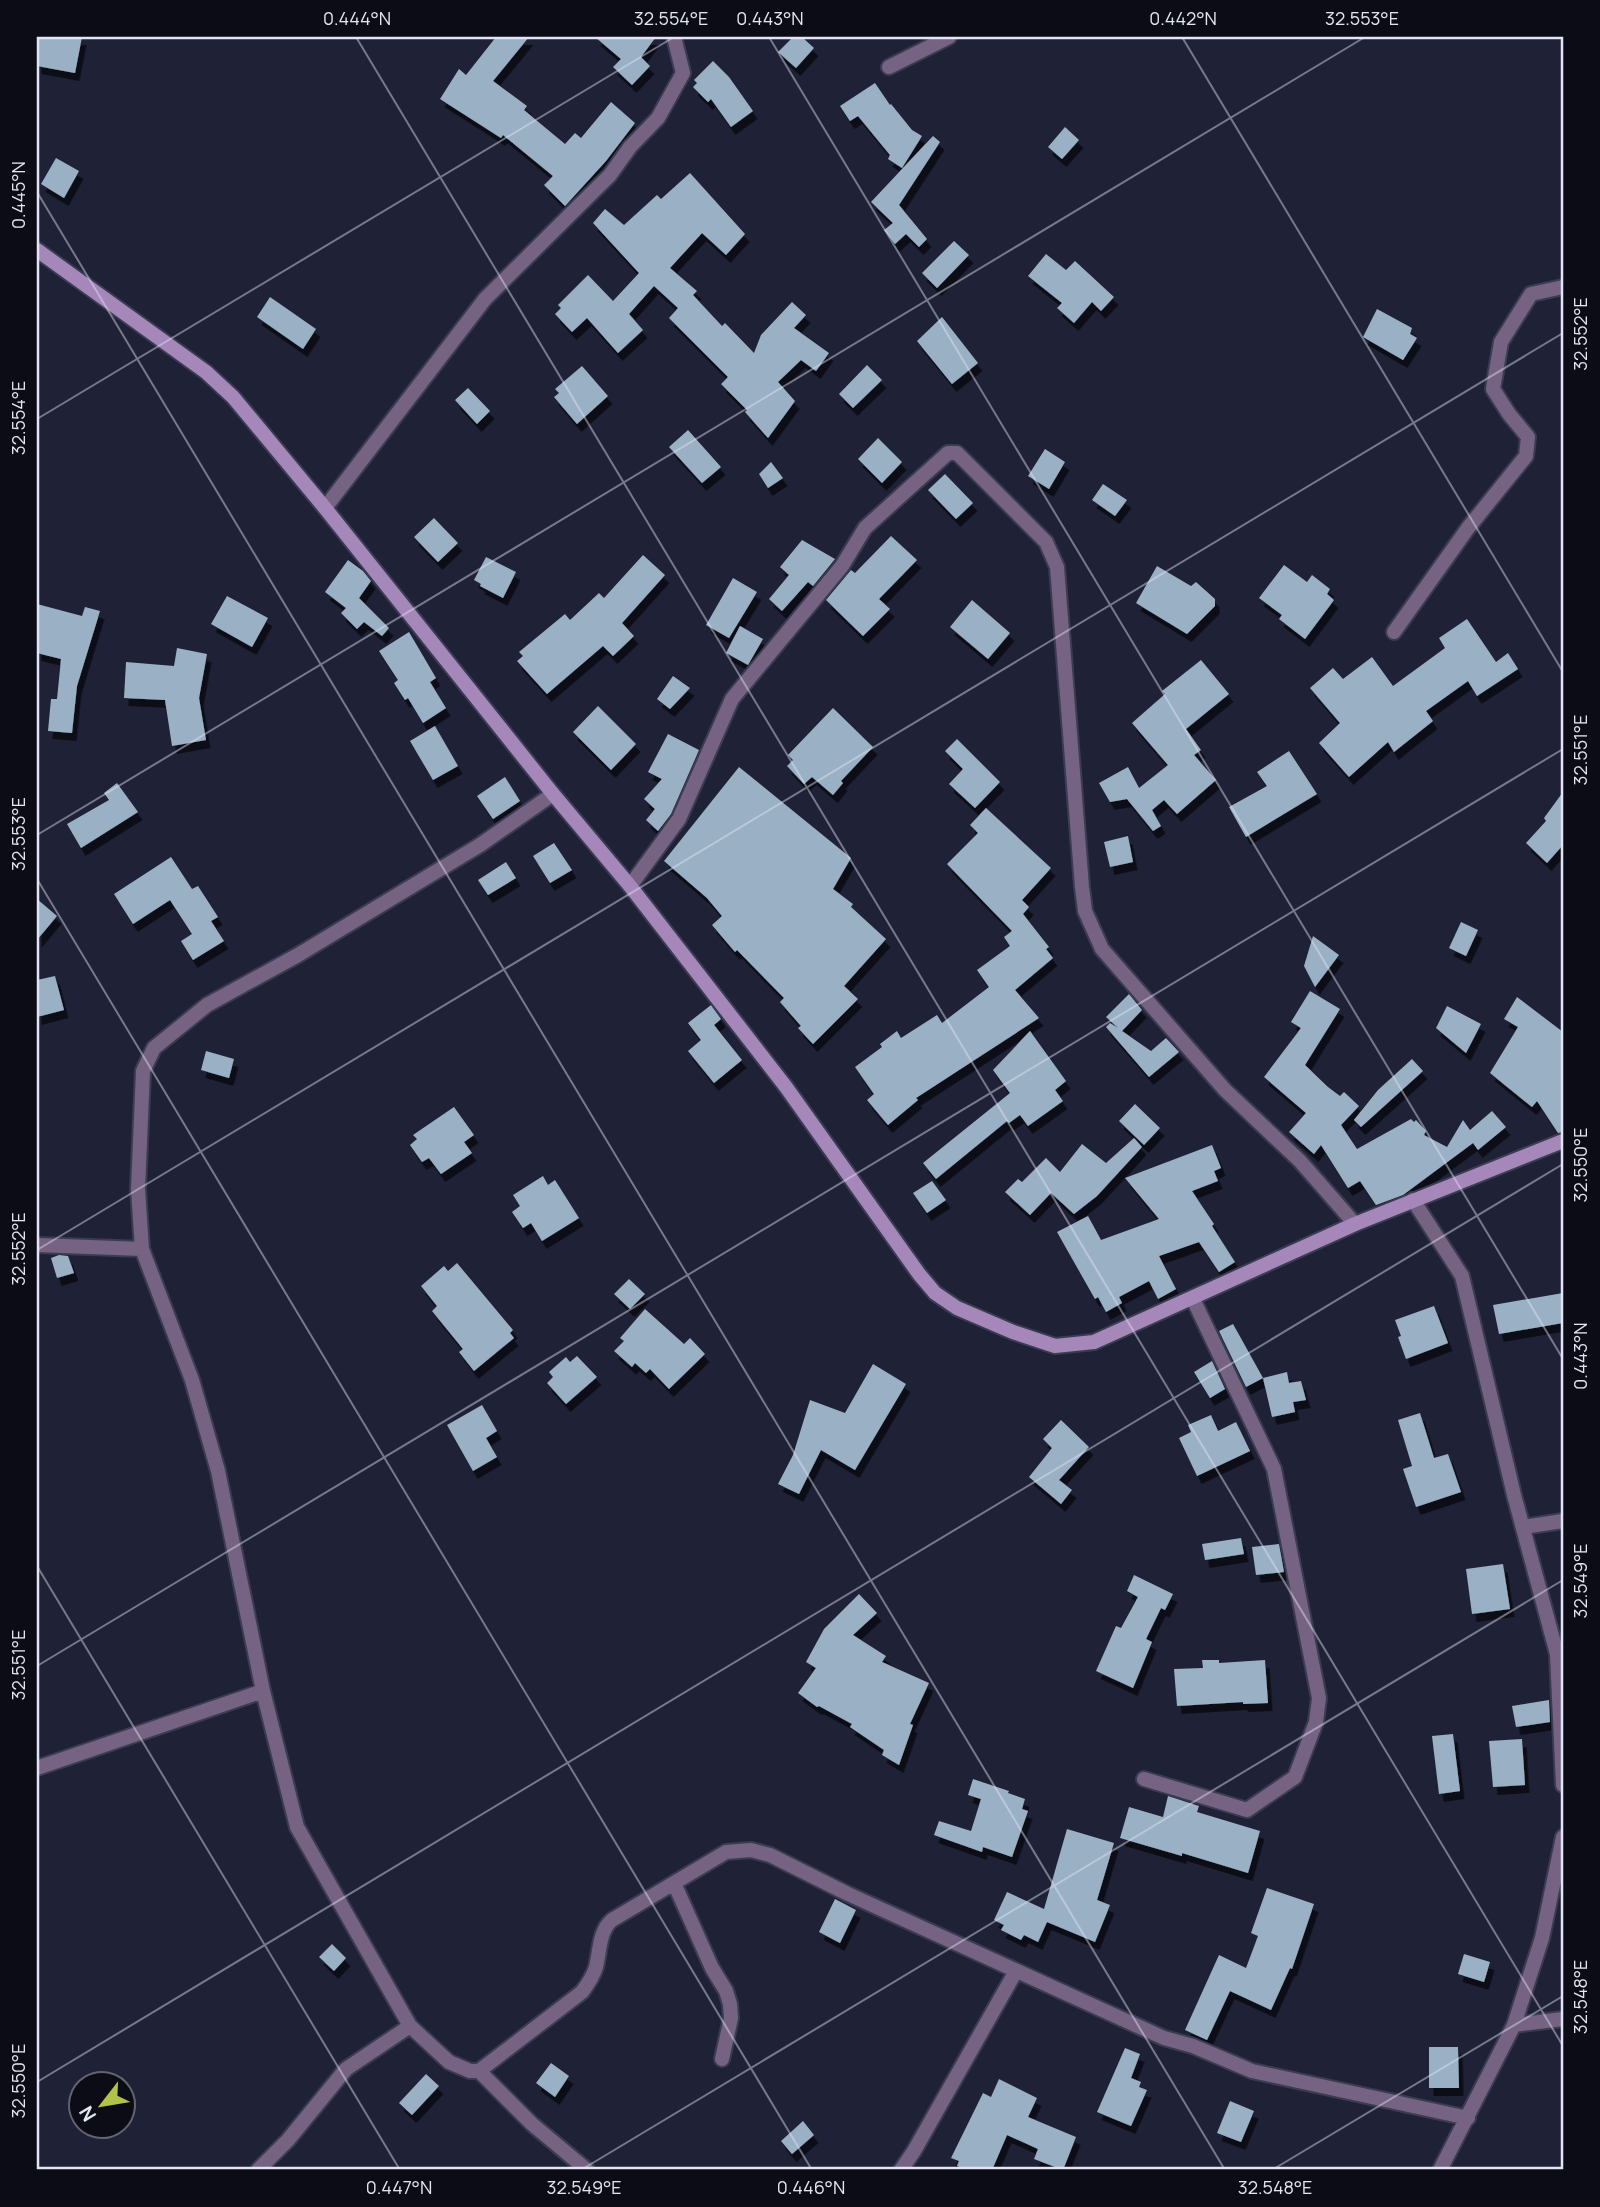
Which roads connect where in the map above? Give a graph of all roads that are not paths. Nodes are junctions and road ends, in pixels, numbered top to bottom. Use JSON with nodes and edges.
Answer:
{"nodes":[{"id":1,"x":674,"y":37,"type":"edge"},
{"id":2,"x":949,"y":37,"type":"edge"},
{"id":3,"x":889,"y":67,"type":"dead end"},
{"id":4,"x":37,"y":250,"type":"edge"},
{"id":5,"x":1563,"y":287,"type":"edge"},
{"id":6,"x":325,"y":508,"type":"junction"},
{"id":7,"x":1394,"y":632,"type":"dead end"},
{"id":8,"x":553,"y":794,"type":"junction"},
{"id":9,"x":630,"y":886,"type":"junction"},
{"id":10,"x":1563,"y":1142,"type":"edge"},
{"id":11,"x":1413,"y":1200,"type":"junction"},
{"id":12,"x":1356,"y":1224,"type":"junction"},
{"id":13,"x":37,"y":1245,"type":"edge"},
{"id":14,"x":142,"y":1249,"type":"junction"},
{"id":15,"x":1194,"y":1299,"type":"junction"},
{"id":16,"x":1563,"y":1521,"type":"edge"},
{"id":17,"x":1523,"y":1527,"type":"junction"},
{"id":18,"x":263,"y":1691,"type":"junction"},
{"id":19,"x":37,"y":1768,"type":"edge"},
{"id":20,"x":1144,"y":1779,"type":"dead end"},
{"id":21,"x":1563,"y":1785,"type":"edge"},
{"id":22,"x":1563,"y":1837,"type":"edge"},
{"id":23,"x":674,"y":1883,"type":"junction"},
{"id":24,"x":1016,"y":1971,"type":"junction"},
{"id":25,"x":1563,"y":2019,"type":"edge"},
{"id":26,"x":1514,"y":2025,"type":"junction"},
{"id":27,"x":410,"y":2026,"type":"junction"},
{"id":28,"x":722,"y":2059,"type":"dead end"},
{"id":29,"x":479,"y":2071,"type":"junction"},
{"id":30,"x":1468,"y":2118,"type":"junction"},
{"id":31,"x":258,"y":2170,"type":"edge"},
{"id":32,"x":587,"y":2170,"type":"edge"},
{"id":33,"x":901,"y":2170,"type":"edge"},
{"id":34,"x":1440,"y":2170,"type":"edge"}],
"edges":[{"from":1,"to":6,"type":"street"},
{"from":2,"to":3,"type":"street"},
{"from":4,"to":6,"type":"street"},
{"from":5,"to":7,"type":"street"},
{"from":6,"to":8,"type":"street"},
{"from":8,"to":9,"type":"street"},
{"from":8,"to":14,"type":"street"},
{"from":9,"to":12,"type":"street"},
{"from":9,"to":15,"type":"street"},
{"from":10,"to":11,"type":"street"},
{"from":11,"to":12,"type":"street"},
{"from":11,"to":17,"type":"street"},
{"from":12,"to":15,"type":"street"},
{"from":13,"to":14,"type":"street"},
{"from":14,"to":18,"type":"street"},
{"from":15,"to":20,"type":"street"},
{"from":16,"to":17,"type":"street"},
{"from":17,"to":21,"type":"street"},
{"from":18,"to":19,"type":"street"},
{"from":18,"to":27,"type":"street"},
{"from":22,"to":26,"type":"street"},
{"from":23,"to":24,"type":"street"},
{"from":23,"to":28,"type":"street"},
{"from":23,"to":29,"type":"street"},
{"from":24,"to":30,"type":"street"},
{"from":24,"to":33,"type":"street"},
{"from":25,"to":26,"type":"street"},
{"from":26,"to":30,"type":"street"},
{"from":27,"to":29,"type":"street"},
{"from":27,"to":31,"type":"street"},
{"from":29,"to":32,"type":"street"},
{"from":30,"to":34,"type":"street"}]}
